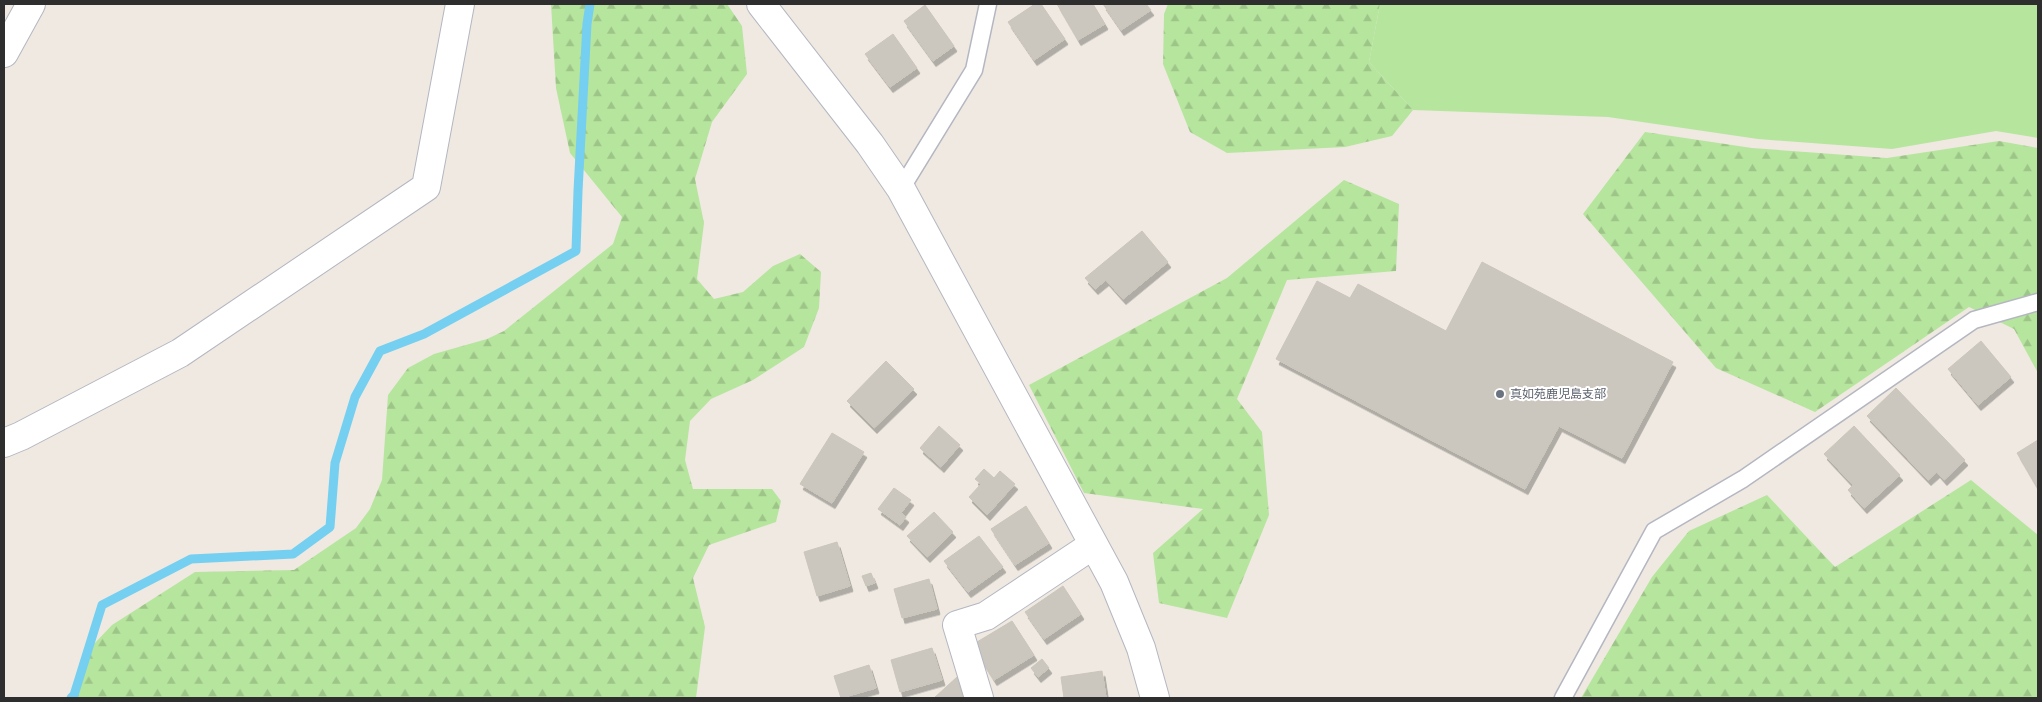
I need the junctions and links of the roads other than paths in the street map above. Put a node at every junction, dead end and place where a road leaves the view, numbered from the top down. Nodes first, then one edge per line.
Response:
1 (30, 4) edge
2 (460, 4) edge
3 (761, 4) edge
4 (988, 4) edge
5 (4, 52) edge
6 (901, 189) junction
7 (2038, 302) edge
8 (4, 443) edge
9 (1093, 545) junction
10 (978, 698) edge
11 (1155, 698) edge
12 (1563, 698) edge

1 - 5 street
2 - 8 street
3 - 6 street
4 - 6 lane
6 - 9 street
7 - 12 lane
9 - 10 street
9 - 11 street

